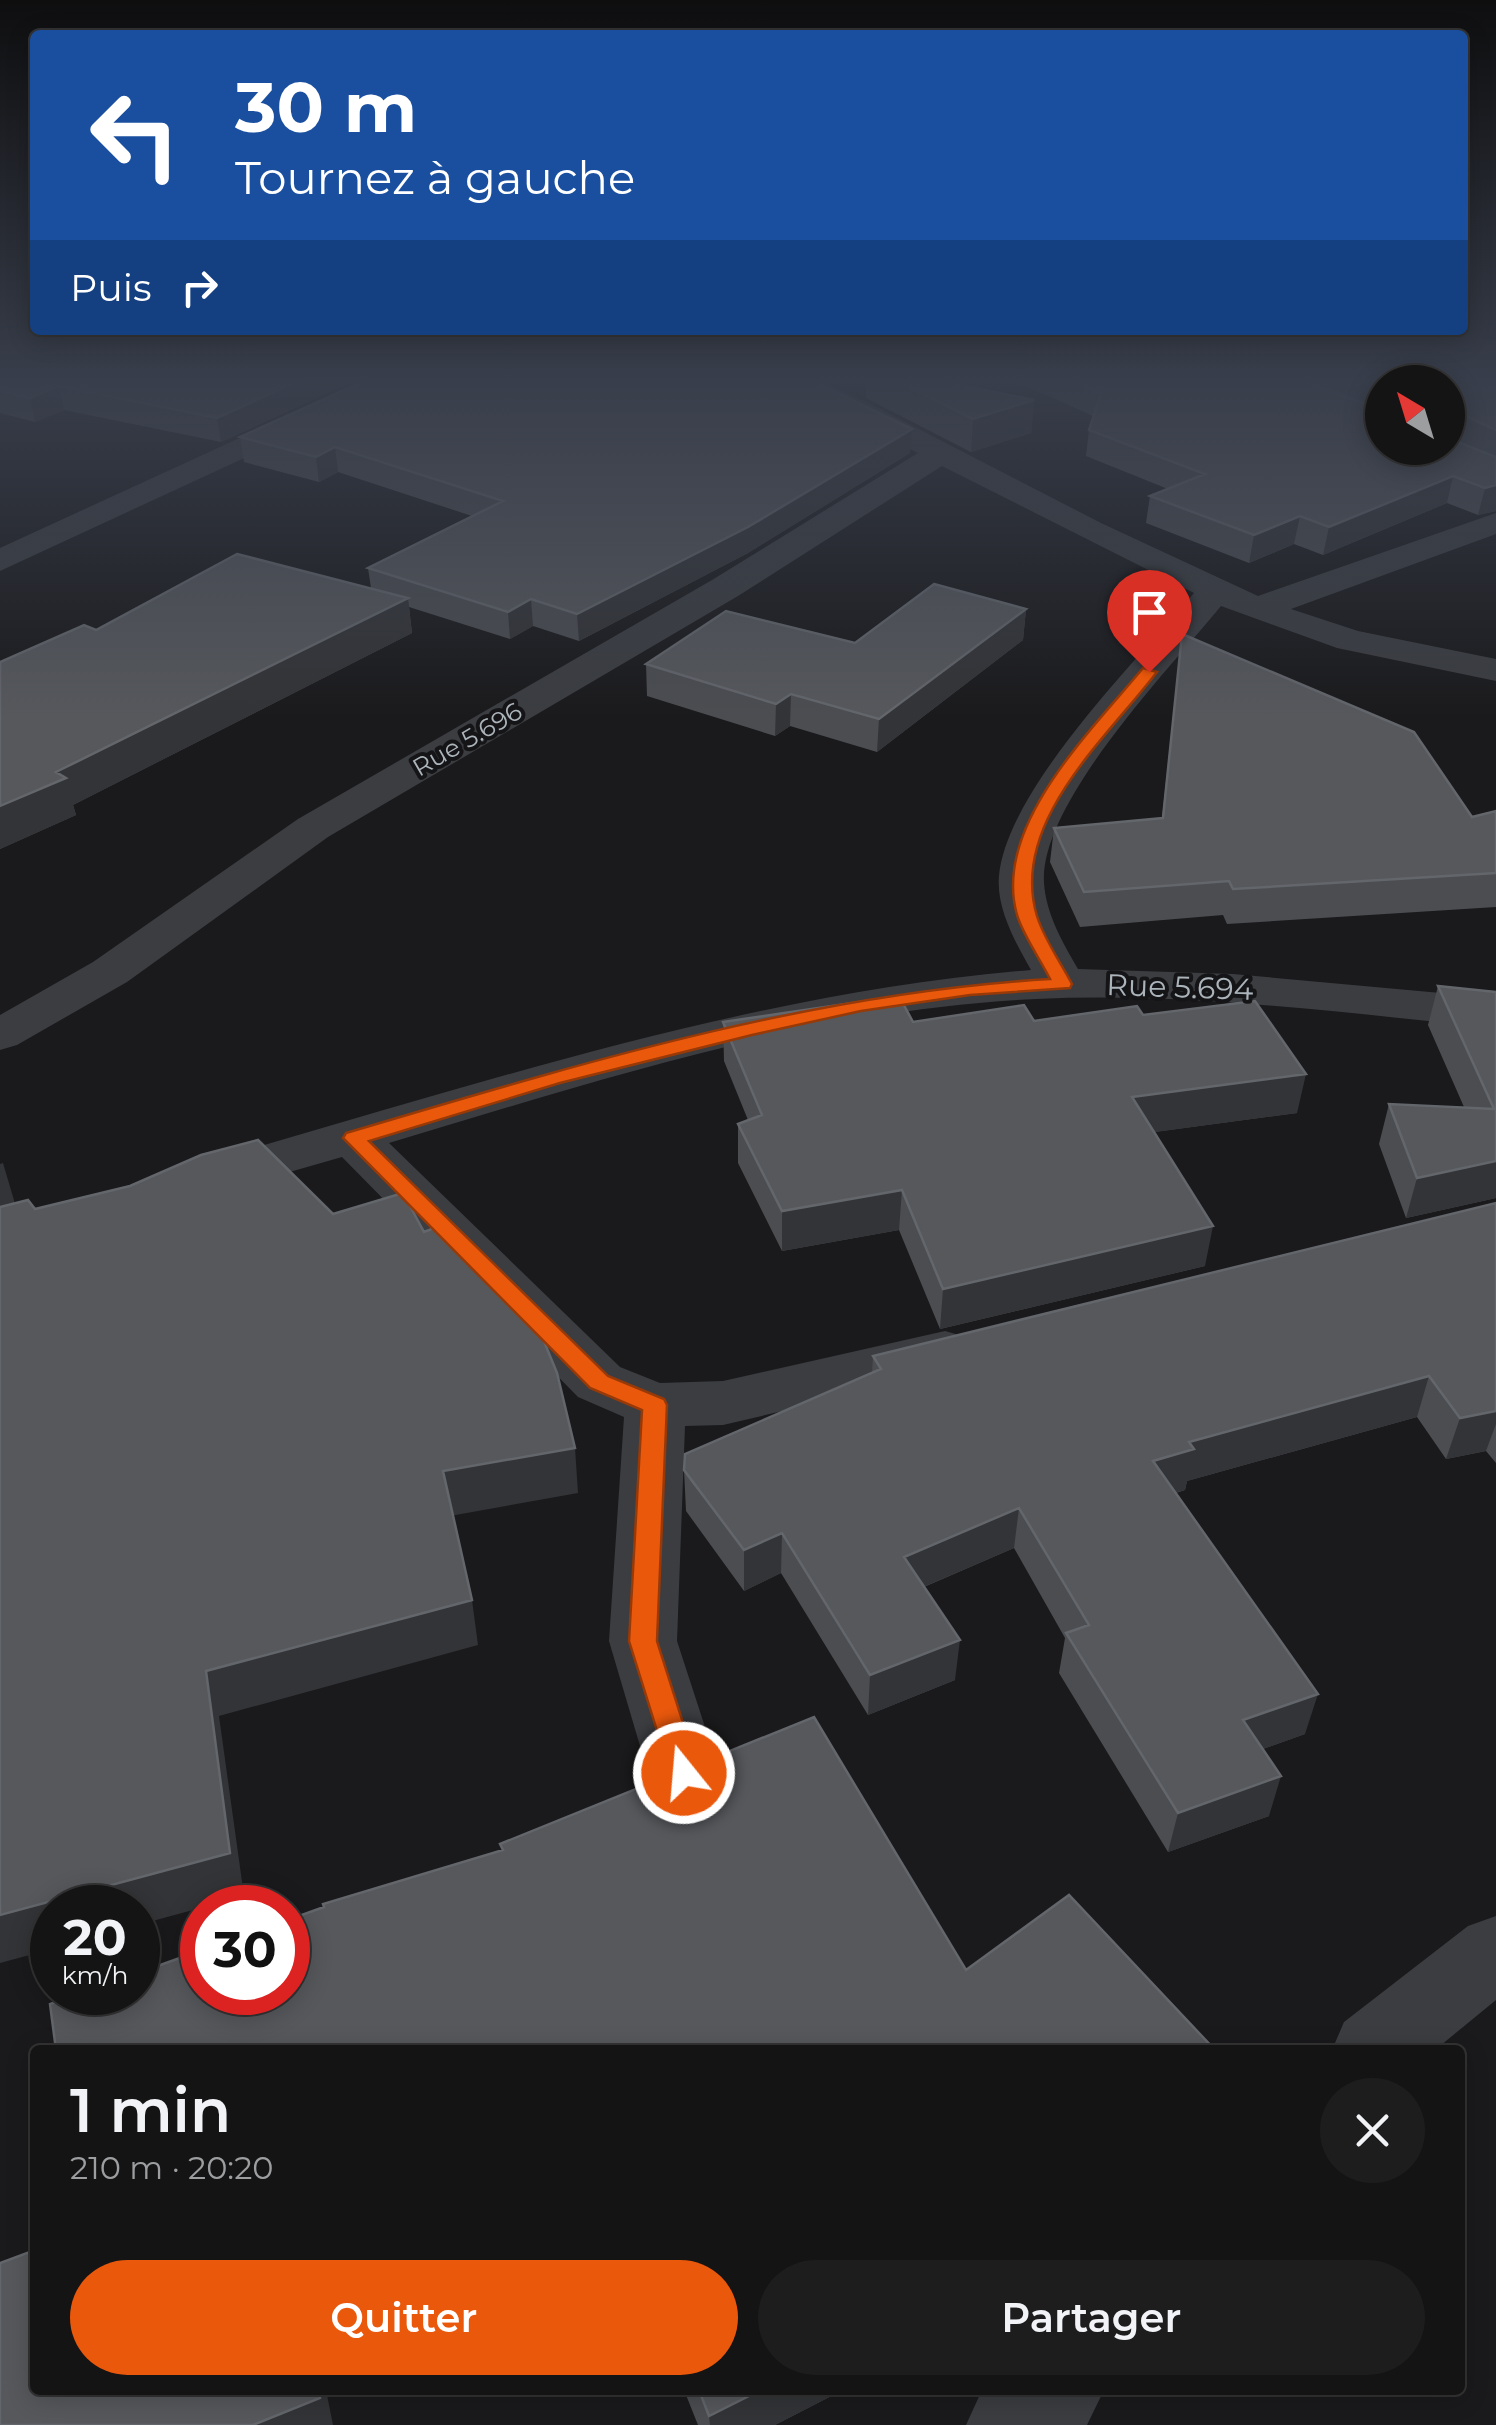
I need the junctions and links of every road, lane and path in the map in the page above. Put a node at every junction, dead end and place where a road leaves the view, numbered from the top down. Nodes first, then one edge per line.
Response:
1 (150, 491) edge
2 (879, 491) edge
3 (1016, 491) edge
4 (1496, 524) edge
5 (0, 561) edge
6 (1215, 591) junction
7 (1256, 609) junction
8 (1496, 670) edge
9 (1062, 984) junction
10 (1496, 1013) edge
11 (0, 1035) edge
12 (354, 1138) junction
13 (157, 1192) edge
14 (1003, 1336) edge
15 (655, 1405) junction
16 (684, 1773) edge
17 (1496, 1952) edge
18 (1379, 2045) edge
19 (1051, 2395) edge
20 (1012, 2425) edge

1 - 5 street
2 - 11 street, Rue 5.696
3 - 6 street
4 - 7 street
6 - 7 street
6 - 9 street
7 - 8 street
9 - 10 street, Rue 5.694
9 - 12 street, Rue 5.694
12 - 13 street, Rue 5.694
12 - 15 street
14 - 15 street
15 - 16 street
17 - 18 street
19 - 20 street

